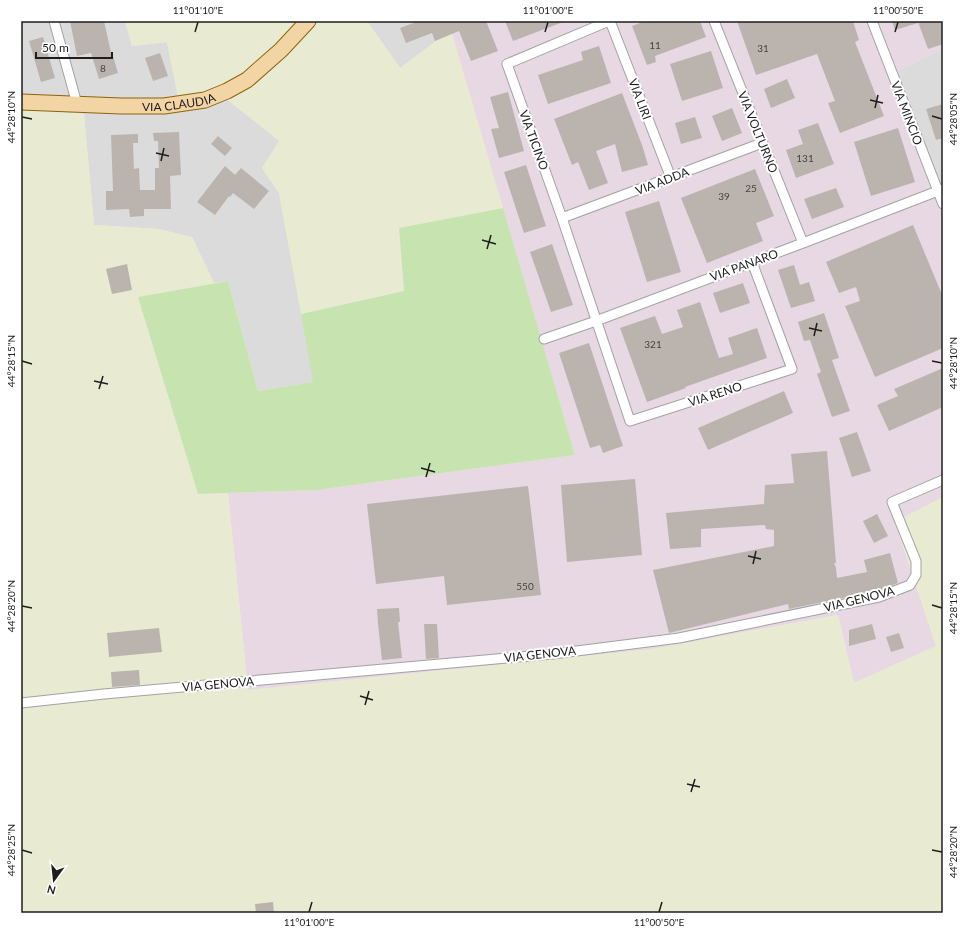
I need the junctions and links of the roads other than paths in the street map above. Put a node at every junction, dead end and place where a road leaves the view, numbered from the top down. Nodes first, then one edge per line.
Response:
1 (54, 21) edge
2 (308, 21) edge
3 (609, 21) edge
4 (714, 21) edge
5 (872, 21) edge
6 (21, 102) edge
7 (77, 104) junction
8 (762, 143) junction
9 (671, 178) junction
10 (940, 190) edge
11 (943, 204) edge
12 (562, 218) junction
13 (803, 244) junction
14 (752, 262) junction
15 (596, 321) junction
16 (544, 339) dead end
17 (943, 480) edge
18 (21, 703) edge

1 - 7 street
2 - 7 main road, VIA CLAUDIA
3 - 9 street, VIA LIRI
3 - 12 street, VIA TICINO
4 - 8 street, VIA VOLTURNO
5 - 10 street, VIA MINCIO
6 - 7 main road, VIA CLAUDIA
8 - 9 street, VIA ADDA
8 - 13 street, VIA VOLTURNO
9 - 12 street, VIA ADDA
10 - 11 street, VIA MINCIO
10 - 13 street, VIA PANARO
12 - 15 street, VIA TICINO
13 - 14 street, VIA PANARO
14 - 15 street, VIA PANARO
14 - 15 street, VIA RENO
15 - 16 street, VIA PANARO
17 - 18 street, VIA GENOVA

